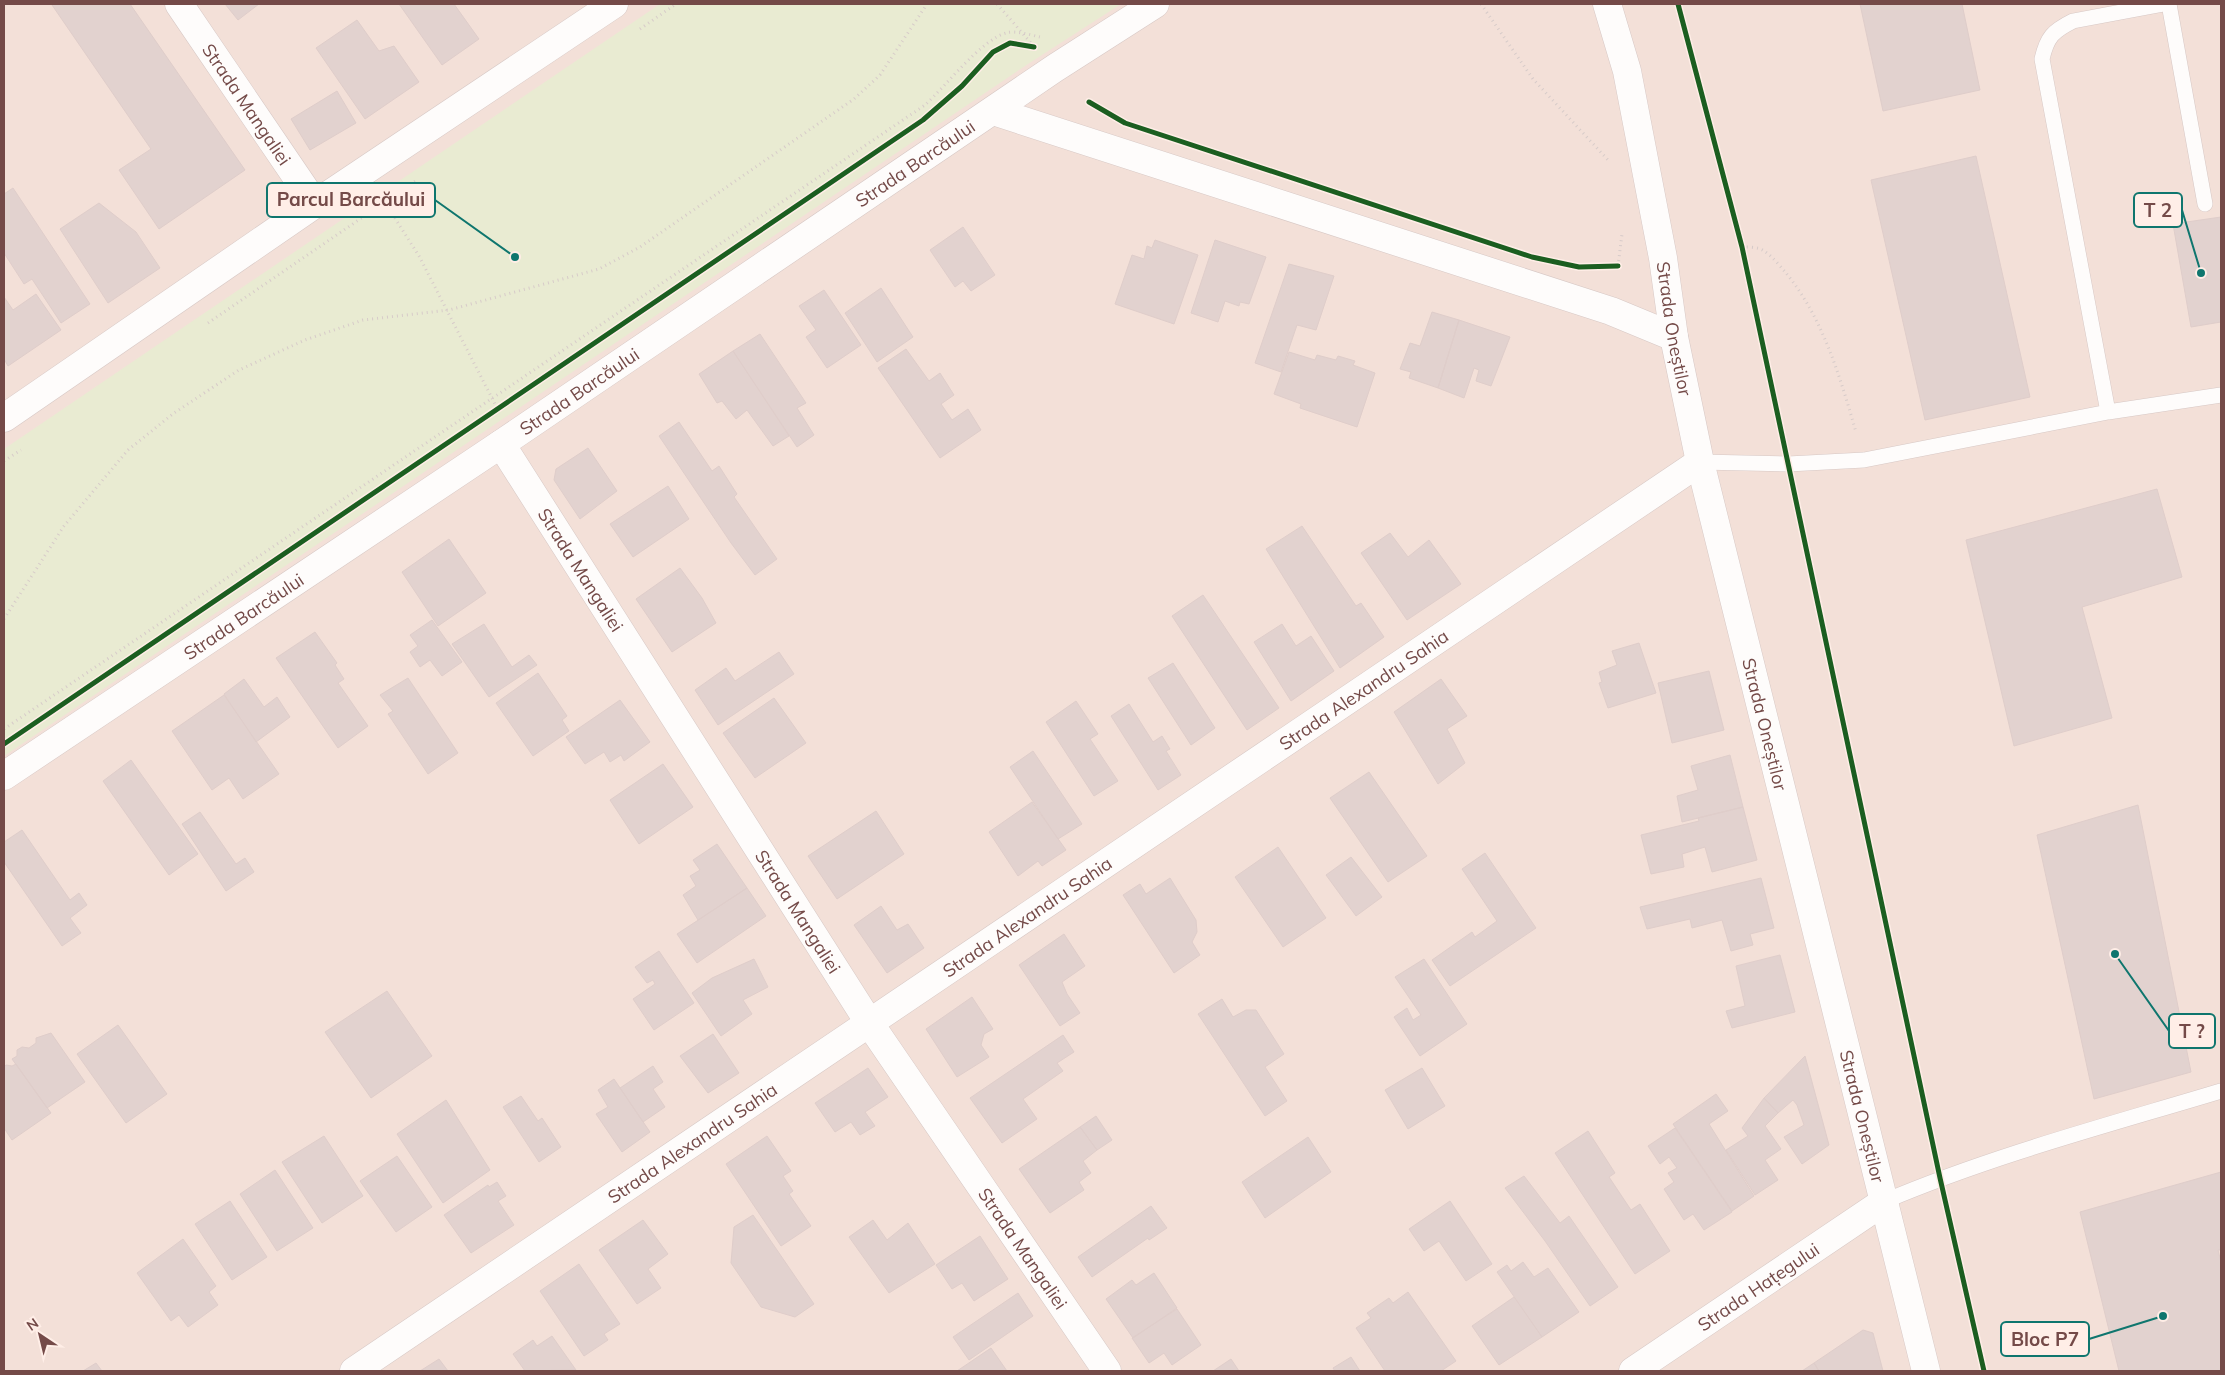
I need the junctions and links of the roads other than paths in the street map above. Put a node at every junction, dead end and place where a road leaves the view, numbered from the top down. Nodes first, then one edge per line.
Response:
1 (179, 4) edge
2 (614, 4) edge
3 (1155, 4) edge
4 (1607, 4) edge
5 (1623, 4) edge
6 (2164, 4) edge
7 (2169, 4) edge
8 (1627, 71) junction
9 (992, 112) junction
10 (316, 204) junction
11 (2205, 204) dead end
12 (1674, 337) junction
13 (2221, 395) edge
14 (2108, 412) junction
15 (4, 418) edge
16 (501, 444) junction
17 (1700, 462) junction
18 (4, 776) edge
19 (870, 1024) junction
20 (2221, 1091) edge
21 (1884, 1201) junction
22 (354, 1371) edge
23 (1107, 1371) edge
24 (1633, 1371) edge
25 (1926, 1371) edge

1 - 10 street, Strada Mangaliei
2 - 10 street
3 - 9 street, Strada Barcăului
4 - 8 street, Strada Oneștilor
5 - 8 street, Strada Oneștilor
6 - 14 lane
7 - 11 lane
8 - 12 street, Strada Oneștilor
9 - 12 street
9 - 16 street, Strada Barcăului
10 - 15 street
12 - 17 street, Strada Oneștilor
13 - 14 lane
14 - 17 lane
16 - 18 street, Strada Barcăului
16 - 19 street, Strada Mangaliei
17 - 19 street, Strada Alexandru Sahia
17 - 21 street, Strada Oneștilor
19 - 22 street, Strada Alexandru Sahia
19 - 23 street, Strada Mangaliei
20 - 21 lane
21 - 24 street, Strada Hațegului
21 - 25 street, Strada Oneștilor

